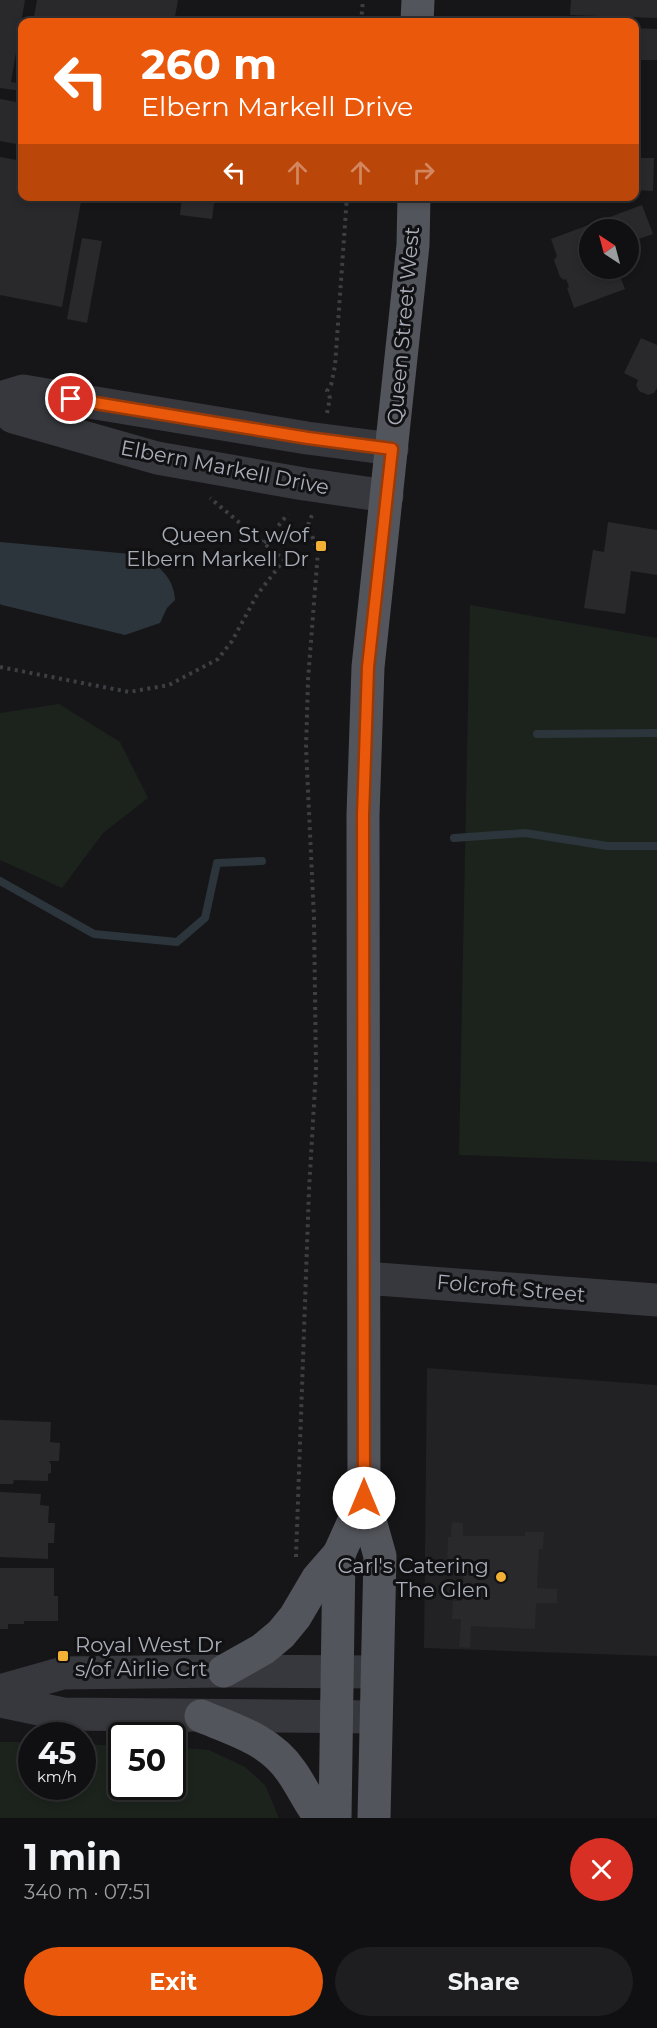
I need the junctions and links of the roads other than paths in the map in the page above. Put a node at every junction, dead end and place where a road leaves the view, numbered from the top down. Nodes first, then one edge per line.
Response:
1 (418, 0) edge
2 (417, 18) edge
3 (414, 201) edge
4 (0, 398) edge
5 (0, 404) edge
6 (392, 449) junction
7 (387, 496) junction
8 (364, 1278) junction
9 (657, 1300) edge
10 (364, 1498) junction
11 (339, 1554) junction
12 (224, 1671) junction
13 (337, 1672) junction
14 (377, 1672) junction
15 (0, 1691) edge
16 (0, 1701) edge
17 (201, 1716) junction
18 (337, 1717) junction
19 (376, 1717) junction
20 (321, 1818) edge
21 (335, 1818) edge
22 (374, 1818) edge

1 - 2 main road
3 - 6 main road, Queen Street West
4 - 6 street, Elbern Markell Drive
5 - 7 street, Elbern Markell Drive
6 - 7 main road, Queen Street West
7 - 8 main road, Queen Street West
8 - 9 street, Folcroft Street
8 - 10 main road, Queen Street West
10 - 11 main road, Queen Street West
10 - 14 main road, Queen Street West
11 - 12 main road
11 - 13 main road, Queen Street West
12 - 13 street
12 - 15 street
13 - 14 street
13 - 18 main road, Queen Street West
14 - 19 main road, Queen Street West
16 - 17 street
17 - 18 street
17 - 20 main road
18 - 19 street
18 - 21 main road, Queen Street West
19 - 22 main road, Queen Street West

